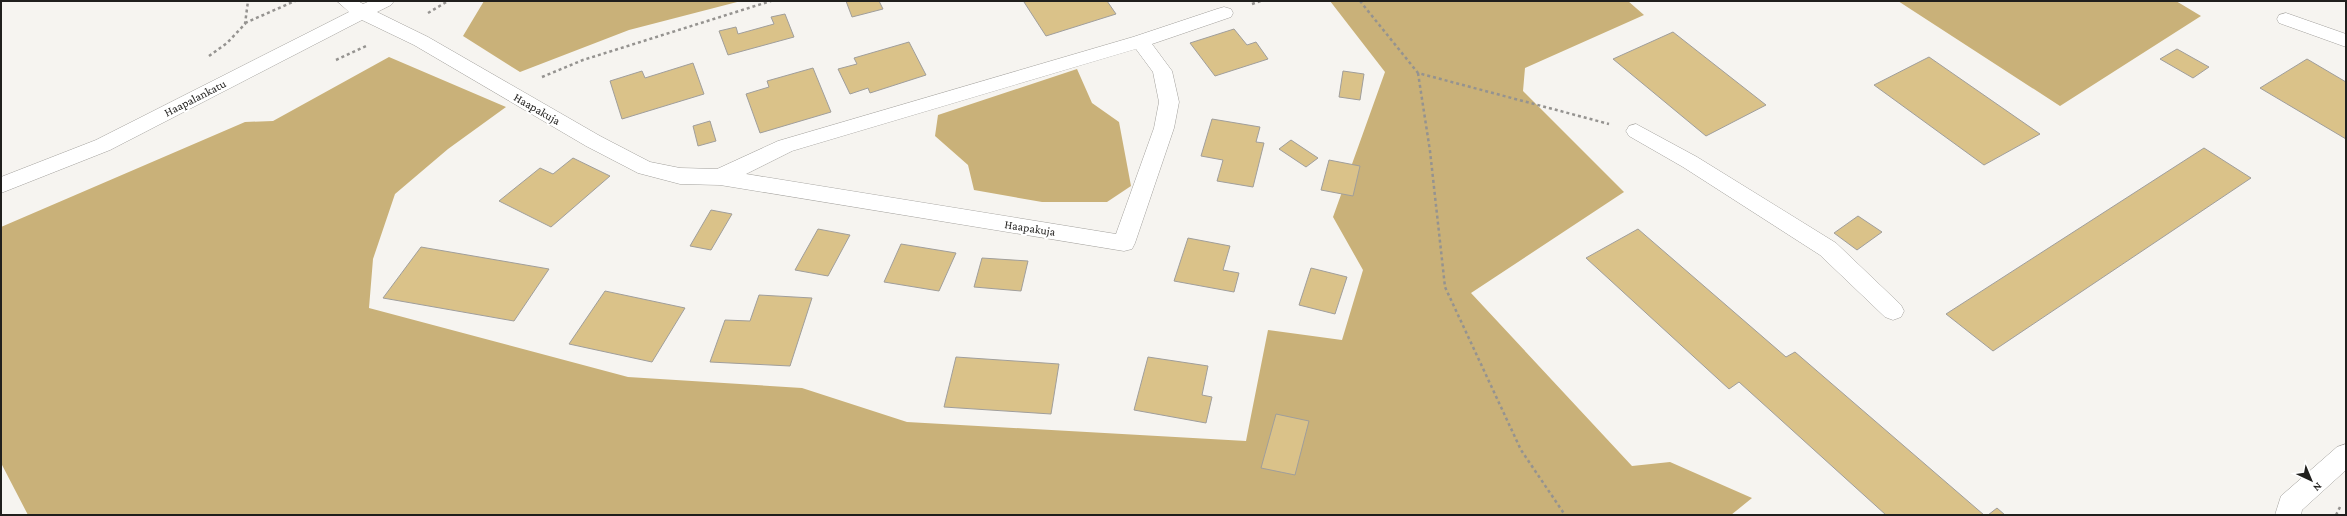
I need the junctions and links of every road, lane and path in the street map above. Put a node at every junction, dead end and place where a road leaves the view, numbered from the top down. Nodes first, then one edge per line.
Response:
1 (295, 1) edge
2 (346, 1) edge
3 (385, 1) edge
4 (771, 1) edge
5 (1360, 1) edge
6 (363, 13) junction
7 (1224, 13) dead end
8 (2286, 19) dead end
9 (245, 24) dead end
10 (1140, 40) junction
11 (2346, 41) edge
12 (1418, 73) junction
13 (507, 92) junction
14 (1636, 131) joint
15 (720, 177) junction
16 (1, 185) edge
17 (1893, 311) dead end
18 (2346, 455) edge
19 (2342, 505) dead end
20 (1565, 515) edge
21 (2288, 515) edge
22 (2336, 515) edge

1 - 9 path
2 - 6 street, Haapakuja
3 - 6 street, Haapalankatu
4 - 13 path
5 - 12 path
6 - 13 street, Haapakuja
6 - 16 street, Haapalankatu
7 - 10 street, Haapakuja
8 - 11 street
10 - 15 street, Haapakuja
10 - 15 street, Haapakuja
12 - 14 path
12 - 20 path
13 - 15 street, Haapakuja
14 - 17 street
18 - 21 street
19 - 22 path

